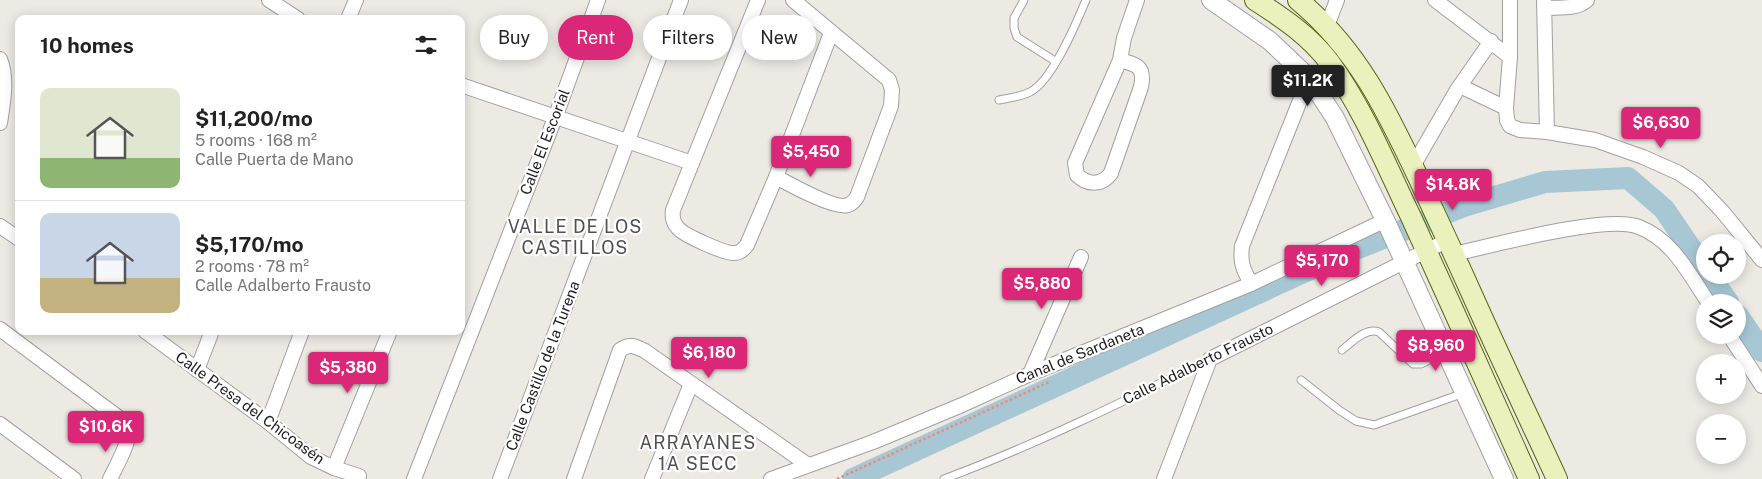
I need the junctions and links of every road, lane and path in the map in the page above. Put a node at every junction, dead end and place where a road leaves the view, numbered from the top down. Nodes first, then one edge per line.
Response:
1 (356, 0) edge
2 (598, 0) edge
3 (681, 0) edge
4 (758, 0) edge
5 (793, 0) edge
6 (1024, 0) edge
7 (1086, 0) edge
8 (1137, 0) edge
9 (1211, 0) edge
10 (1255, 0) edge
11 (1298, 0) edge
12 (1337, 0) edge
13 (1434, 0) edge
14 (1510, 0) edge
15 (1587, 0) edge
16 (277, 2) edge
17 (1544, 4) edge
18 (293, 15) edge
19 (350, 15) edge
20 (1327, 26) junction
21 (831, 33) junction
22 (1491, 41) junction
23 (1510, 57) junction
24 (0, 60) edge
25 (1120, 60) junction
26 (1056, 61) junction
27 (1309, 78) junction
28 (1460, 86) junction
29 (465, 87) edge
30 (999, 100) dead end
31 (1506, 108) junction
32 (555, 118) junction
33 (0, 123) edge
34 (1547, 132) junction
35 (627, 142) junction
36 (692, 163) junction
37 (1413, 166) junction
38 (776, 177) junction
39 (1387, 223) junction
40 (0, 226) edge
41 (15, 236) edge
42 (1449, 242) junction
43 (1424, 246) junction
44 (1081, 257) dead end
45 (1401, 257) junction
46 (1762, 260) edge
47 (1251, 284) junction
48 (1703, 294) edge
49 (0, 329) edge
50 (150, 335) edge
51 (210, 335) edge
52 (301, 335) edge
53 (388, 335) edge
54 (1735, 344) edge
55 (1342, 350) dead end
56 (1445, 352) junction
57 (1210, 359) junction
58 (197, 370) junction
59 (1030, 374) junction
60 (1301, 380) dead end
61 (1050, 382) dead end
62 (691, 384) junction
63 (1762, 386) edge
64 (1464, 393) junction
65 (268, 422) junction
66 (0, 424) edge
67 (808, 465) junction
68 (334, 468) junction
69 (359, 476) dead end
70 (74, 479) edge
71 (110, 479) edge
72 (414, 479) edge
73 (500, 479) edge
74 (574, 479) edge
75 (652, 479) edge
76 (771, 479) edge
77 (837, 479) edge
78 (944, 479) edge
79 (1164, 479) edge
80 (1504, 479) edge
81 (1529, 479) edge
82 (1556, 479) edge

1 - 19 street
2 - 32 street, Calle El Escorial
3 - 35 street, Calle Castillo de la Turena
4 - 36 street
5 - 21 street
6 - 26 lane
7 - 26 lane
8 - 25 street
9 - 27 street
10 - 43 main road
11 - 20 main road
12 - 20 street
13 - 22 street
14 - 23 street
15 - 17 street
16 - 18 street
17 - 34 street
20 - 37 main road
21 - 38 street
21 - 38 street
22 - 23 street
22 - 28 street
23 - 31 street
24 - 33 street
25 - 25 street
26 - 30 lane
27 - 39 street
27 - 47 street
28 - 31 street
28 - 37 street
29 - 32 street
31 - 34 street
32 - 35 street
32 - 72 street, Calle El Escorial
34 - 46 street
35 - 36 street
35 - 73 street, Calle Castillo de la Turena
36 - 38 street
37 - 42 main road
39 - 45 street
39 - 47 street, Canal de Sardaneta
40 - 41 street
42 - 43 street, Calle Adalberto Frausto
42 - 48 street, Calle Adalberto Frausto
42 - 82 main road
43 - 45 street, Calle Adalberto Frausto
43 - 81 main road
44 - 59 street
45 - 56 street
45 - 57 street, Calle Adalberto Frausto
47 - 59 street, Canal de Sardaneta
49 - 71 street
50 - 58 street, Calle Presa del Chicoasén
51 - 58 street
52 - 65 street
53 - 68 street
54 - 63 street
55 - 56 lane
56 - 64 street
57 - 78 lane, Calle Adalberto Frausto
57 - 79 street
58 - 65 street, Calle Presa del Chicoasén
59 - 67 street, Canal de Sardaneta
60 - 64 lane
61 - 77 path
62 - 67 street
62 - 74 street
62 - 75 street
64 - 80 street
65 - 68 street, Calle Presa del Chicoasén
66 - 70 street
67 - 76 street, Canal de Sardaneta
68 - 69 street, Calle Presa del Chicoasén

